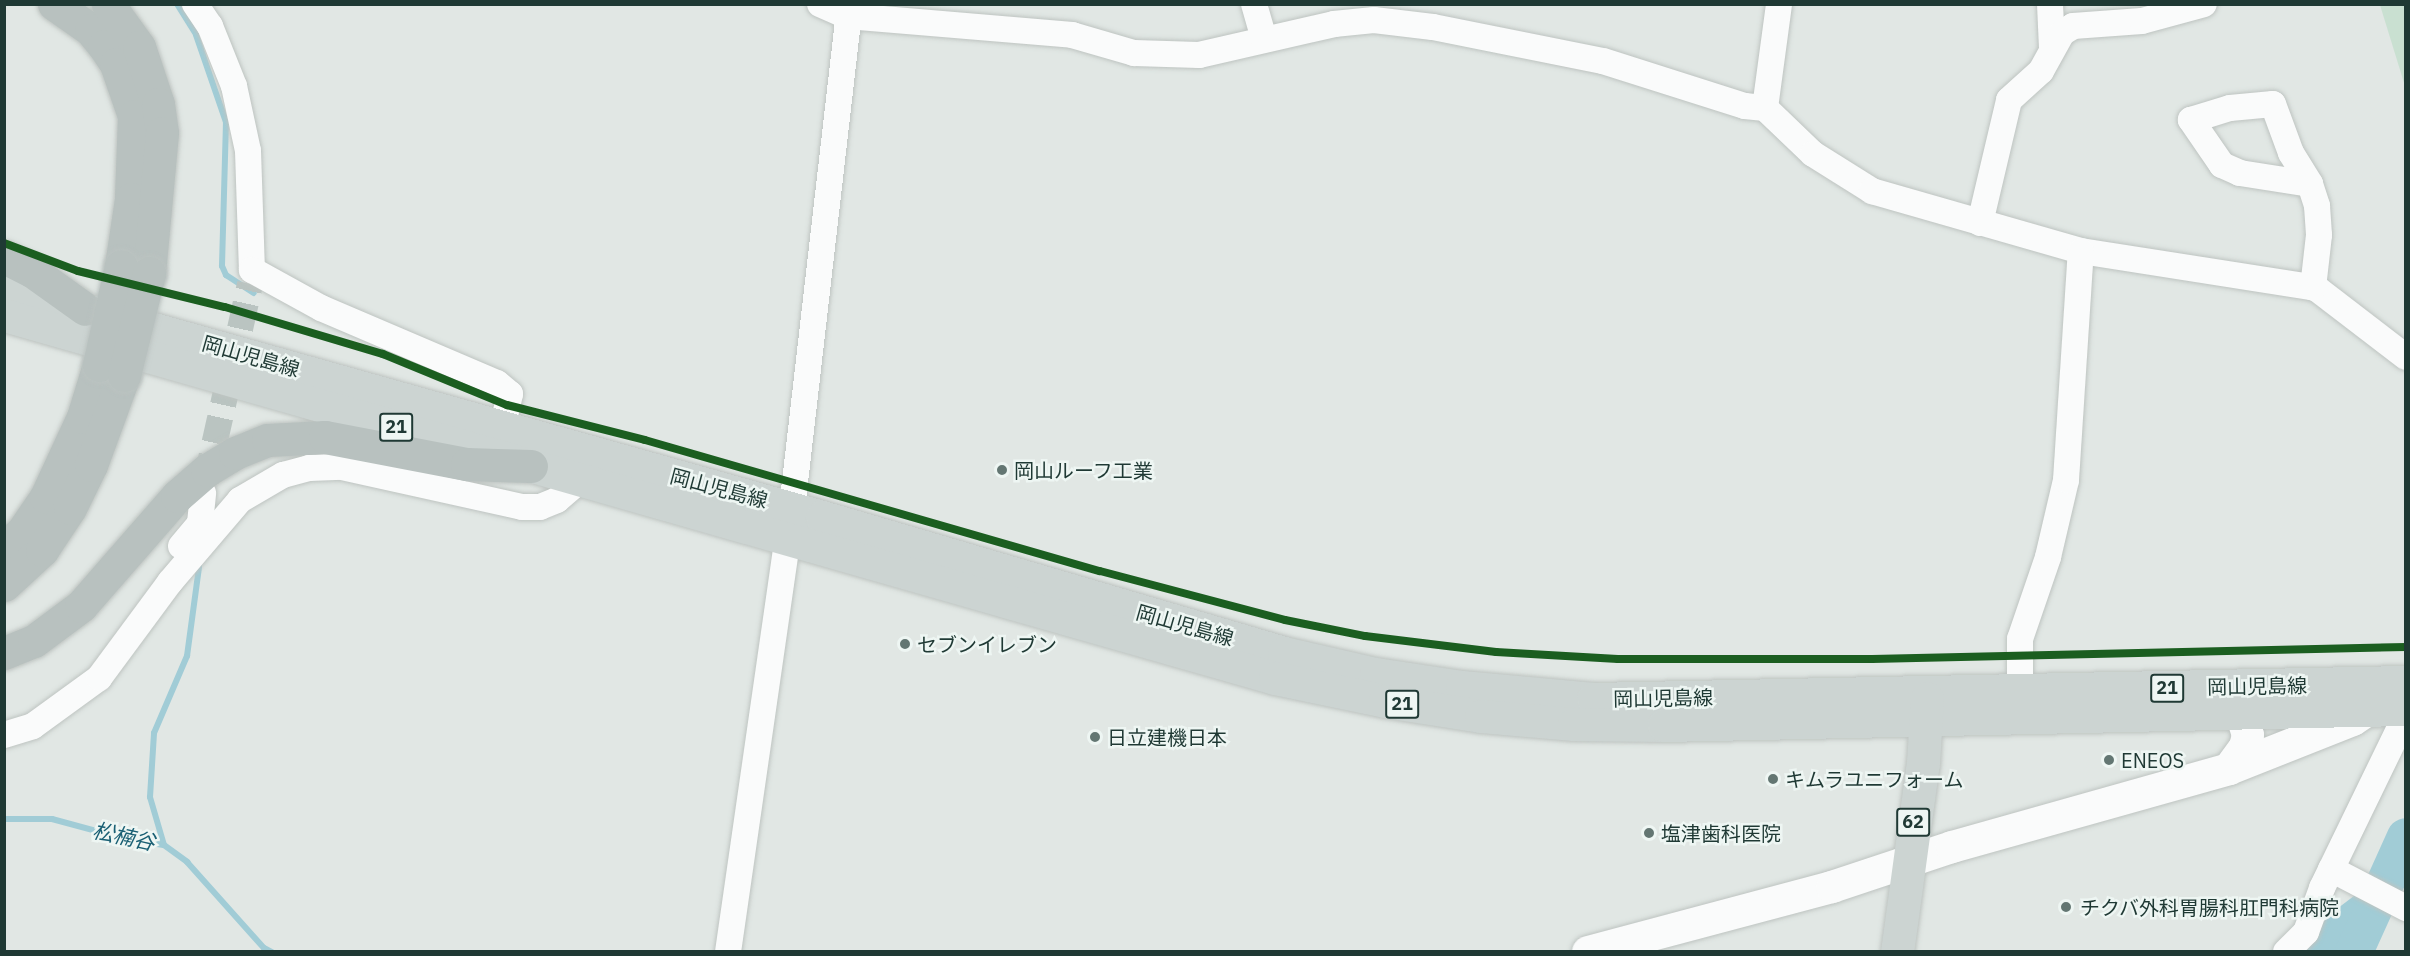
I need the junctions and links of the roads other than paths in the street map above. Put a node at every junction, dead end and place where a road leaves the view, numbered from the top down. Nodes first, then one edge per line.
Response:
1 (54, 4) edge
2 (108, 4) edge
3 (195, 4) edge
4 (820, 4) edge
5 (1254, 4) edge
6 (1779, 4) edge
7 (2050, 4) edge
8 (2204, 4) edge
9 (849, 10) edge
10 (1264, 39) junction
11 (2052, 48) junction
12 (1765, 108) junction
13 (2310, 184) dead end
14 (1980, 223) junction
15 (2081, 251) junction
16 (4, 257) edge
17 (135, 269) junction
18 (4, 287) edge
19 (2313, 288) junction
20 (85, 309) junction
21 (4, 315) edge
22 (2406, 357) edge
23 (111, 370) junction
24 (502, 429) junction
25 (531, 466) junction
26 (580, 480) junction
27 (203, 493) tunnel mouth
28 (789, 524) junction
29 (4, 548) edge
30 (170, 582) junction
31 (4, 585) edge
32 (4, 653) edge
33 (2406, 682) edge
34 (2020, 691) junction
35 (2095, 703) junction
36 (1927, 706) junction
37 (2406, 709) edge
38 (2368, 710) junction
39 (2241, 713) junction
40 (2406, 715) edge
41 (4, 735) edge
42 (2229, 769) junction
43 (1907, 863) junction
44 (2334, 871) junction
45 (2406, 908) edge
46 (728, 951) edge
47 (1588, 951) edge
48 (1897, 951) edge
49 (2286, 951) edge

1 - 17 highway
2 - 17 highway
3 - 24 street
4 - 9 street
5 - 10 street
6 - 12 street
7 - 11 street
8 - 11 street
9 - 10 street
9 - 28 street
10 - 12 street
11 - 14 street
12 - 14 street
13 - 19 street
14 - 15 street
15 - 19 street
15 - 34 street
16 - 20 highway
17 - 23 highway, bridge
18 - 20 main road, 岡山児島線 / 21
19 - 22 street
20 - 24 main road, 岡山児島線 / 21
21 - 25 main road, 岡山児島線 / 21
23 - 29 highway
23 - 31 highway
24 - 28 main road, 岡山児島線 / 21
25 - 26 main road, 岡山児島線 / 21
25 - 32 highway
26 - 28 main road, 岡山児島線 / 21
26 - 30 street
27 - 30 street
28 - 36 main road, 岡山児島線 / 21
28 - 46 street
30 - 41 street
33 - 35 main road, 岡山児島線 / 21
34 - 35 main road, 岡山児島線 / 21
34 - 36 main road, 岡山児島線 / 21
35 - 36 main road, 岡山児島線 / 21
35 - 39 main road, 岡山児島線 / 21
36 - 43 main road, 62
37 - 38 main road, 岡山児島線 / 21
38 - 39 main road, 岡山児島線 / 21
38 - 42 street
39 - 42 street
40 - 44 street
42 - 43 street
43 - 47 street
43 - 48 main road, 62
44 - 45 street
44 - 49 street

